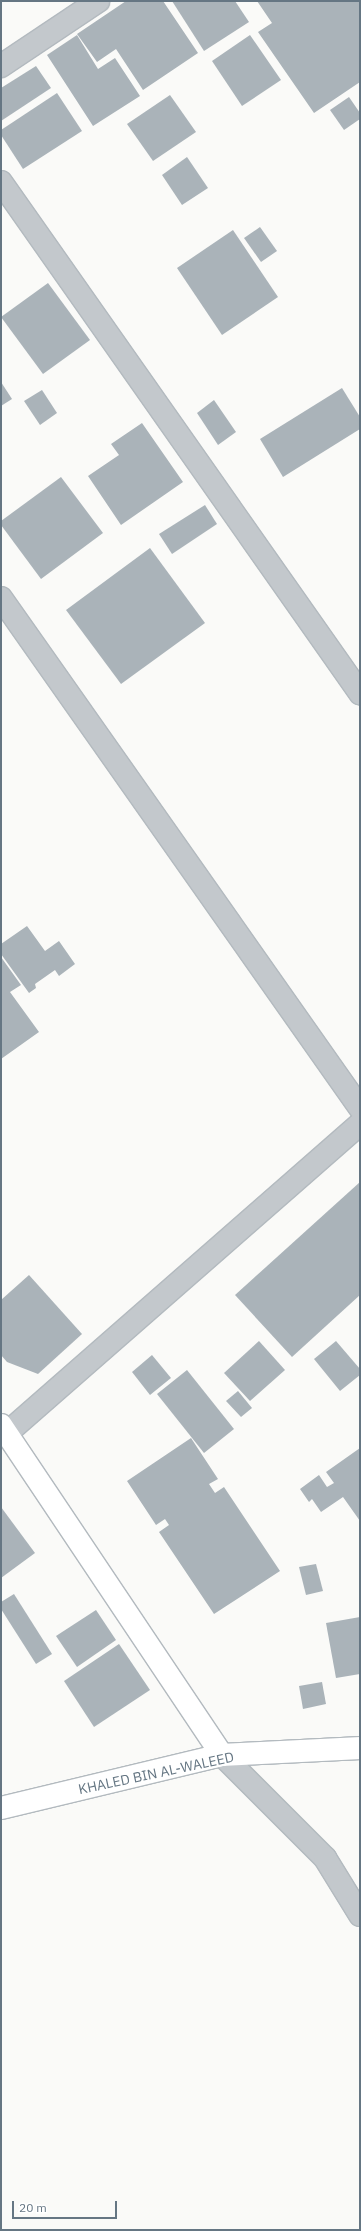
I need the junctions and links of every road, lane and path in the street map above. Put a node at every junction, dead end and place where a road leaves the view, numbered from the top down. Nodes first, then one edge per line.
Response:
1 (98, 1) edge
2 (1, 66) edge
3 (1, 182) edge
4 (1, 598) edge
5 (360, 693) edge
6 (360, 1108) edge
7 (360, 1124) edge
8 (4, 1429) edge
9 (360, 1748) edge
10 (222, 1755) junction
11 (1, 1808) edge
12 (360, 1915) edge

1 - 2 street
3 - 5 street
4 - 6 street
7 - 8 street
8 - 10 street
9 - 10 street, KHALED BIN AL-WALEED
10 - 11 street, KHALED BIN AL-WALEED
10 - 12 street

